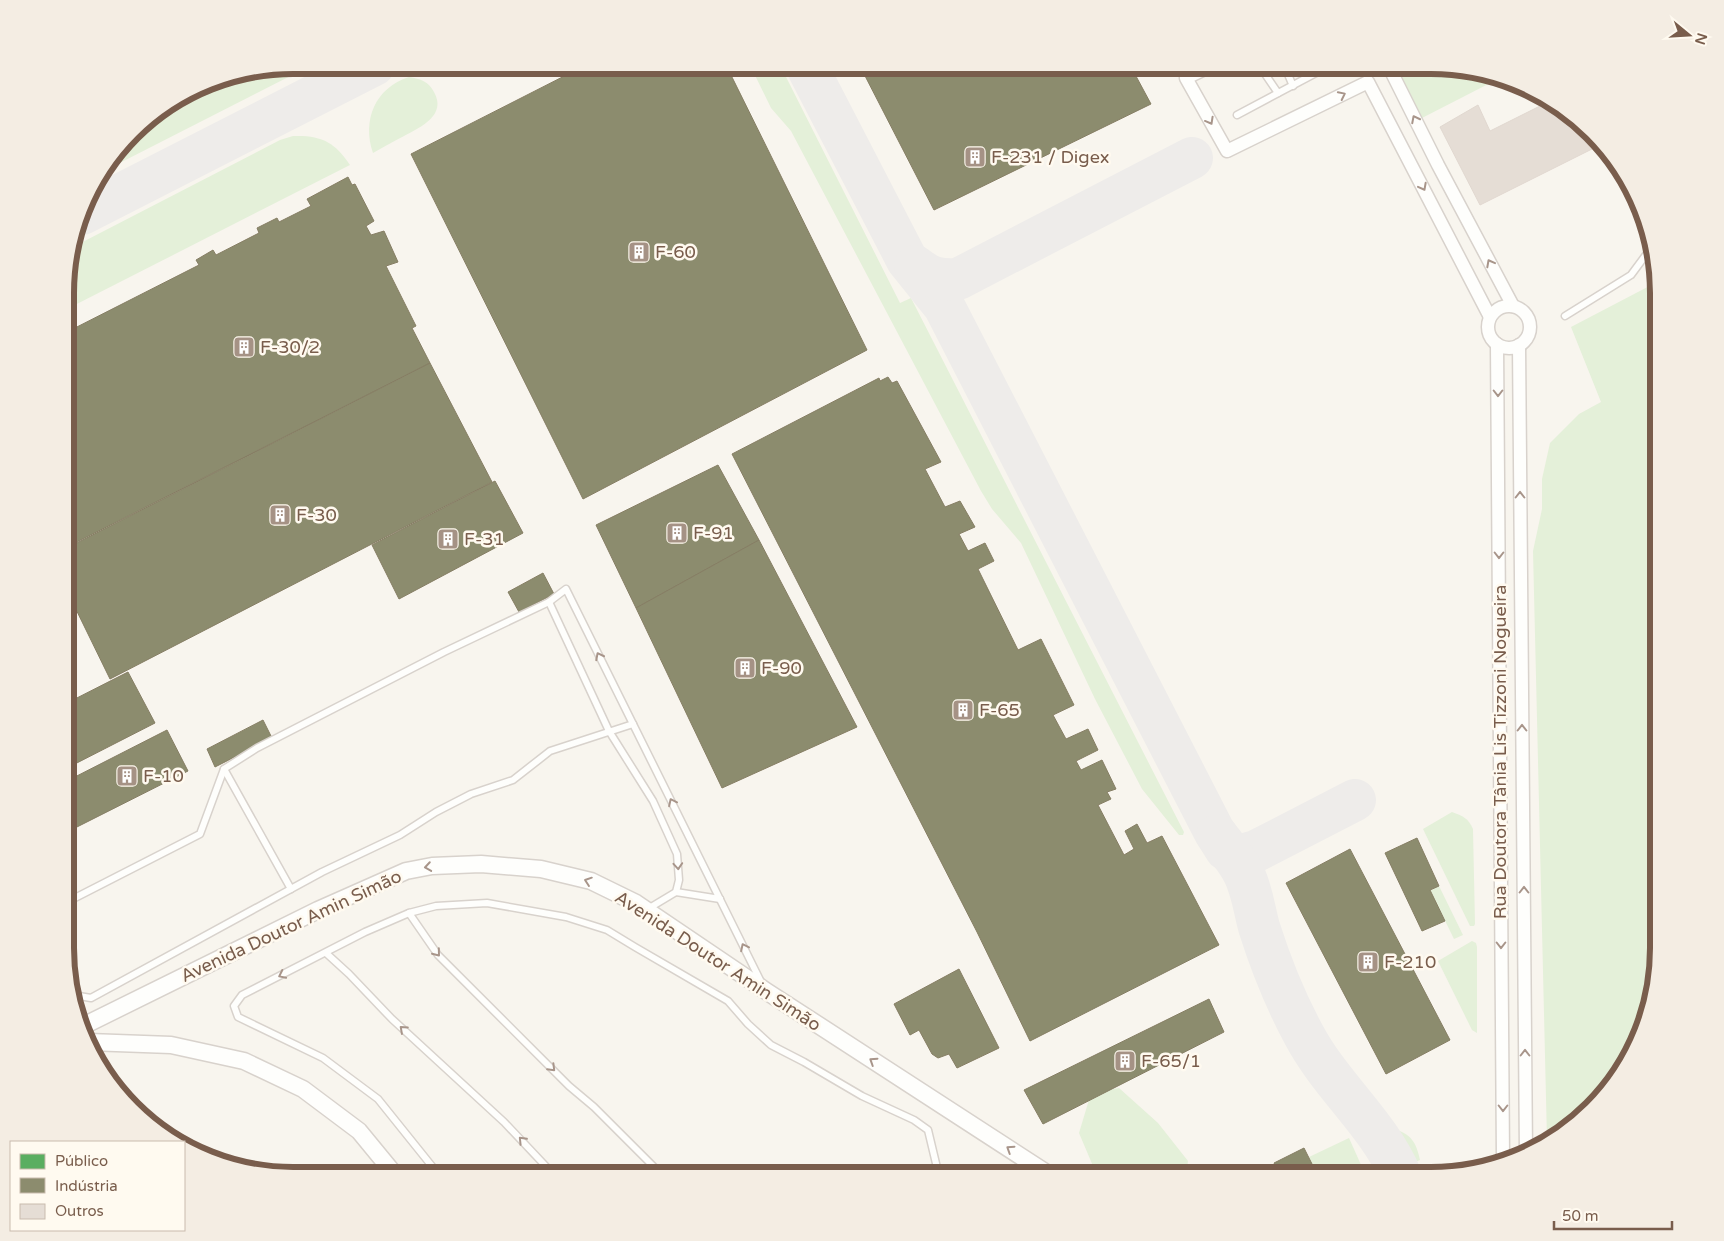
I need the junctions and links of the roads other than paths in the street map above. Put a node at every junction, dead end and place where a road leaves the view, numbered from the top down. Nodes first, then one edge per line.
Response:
1 (1194, 74) edge
2 (1265, 74) edge
3 (1288, 74) edge
4 (1315, 74) edge
5 (1392, 74) edge
6 (1293, 86) junction
7 (1278, 93) junction
8 (1238, 115) dead end
9 (1646, 253) edge
10 (1514, 306) junction
11 (1565, 316) dead end
12 (1490, 317) junction
13 (1497, 344) junction
14 (1520, 345) junction
15 (549, 602) junction
16 (633, 724) junction
17 (609, 731) junction
18 (224, 769) junction
19 (291, 889) junction
20 (676, 892) junction
21 (74, 898) edge
22 (720, 899) junction
23 (646, 910) junction
24 (409, 913) junction
25 (326, 953) junction
26 (766, 991) junction
27 (79, 996) edge
28 (87, 1024) edge
29 (95, 1042) edge
30 (1526, 1146) edge
31 (1503, 1156) edge
32 (389, 1167) edge
33 (433, 1167) edge
34 (546, 1167) edge
35 (655, 1167) edge
36 (938, 1167) edge
37 (1037, 1167) edge

1 -> 12 street, Rua Doutora Tânia Lis Tizzoni Nogueira
2 - 7 lane
3 - 6 lane
4 - 6 lane
10 -> 5 street, Rua Doutora Tânia Lis Tizzoni Nogueira
6 - 7 lane
7 - 8 lane
9 - 11 lane
10 - 12 street
10 - 14 street, Rua Doutora Tânia Lis Tizzoni Nogueira
12 - 13 street, Rua Doutora Tânia Lis Tizzoni Nogueira
13 - 14 street
13 -> 31 street, Rua Doutora Tânia Lis Tizzoni Nogueira
30 -> 14 street, Rua Doutora Tânia Lis Tizzoni Nogueira
16 -> 15 lane
15 - 17 lane
15 - 18 lane
16 - 17 lane
22 -> 16 lane
17 - 19 lane
17 -> 20 lane
18 - 19 lane
18 - 21 lane
19 - 27 lane
20 - 22 lane
20 - 23 lane
26 -> 22 lane
23 - 26 street, Avenida Doutor Amin Simão
23 -> 28 street, Avenida Doutor Amin Simão
24 - 25 lane
24 -> 35 lane
24 - 36 lane
25 -> 33 lane
34 -> 25 lane
37 -> 26 street, Avenida Doutor Amin Simão
29 - 32 street

